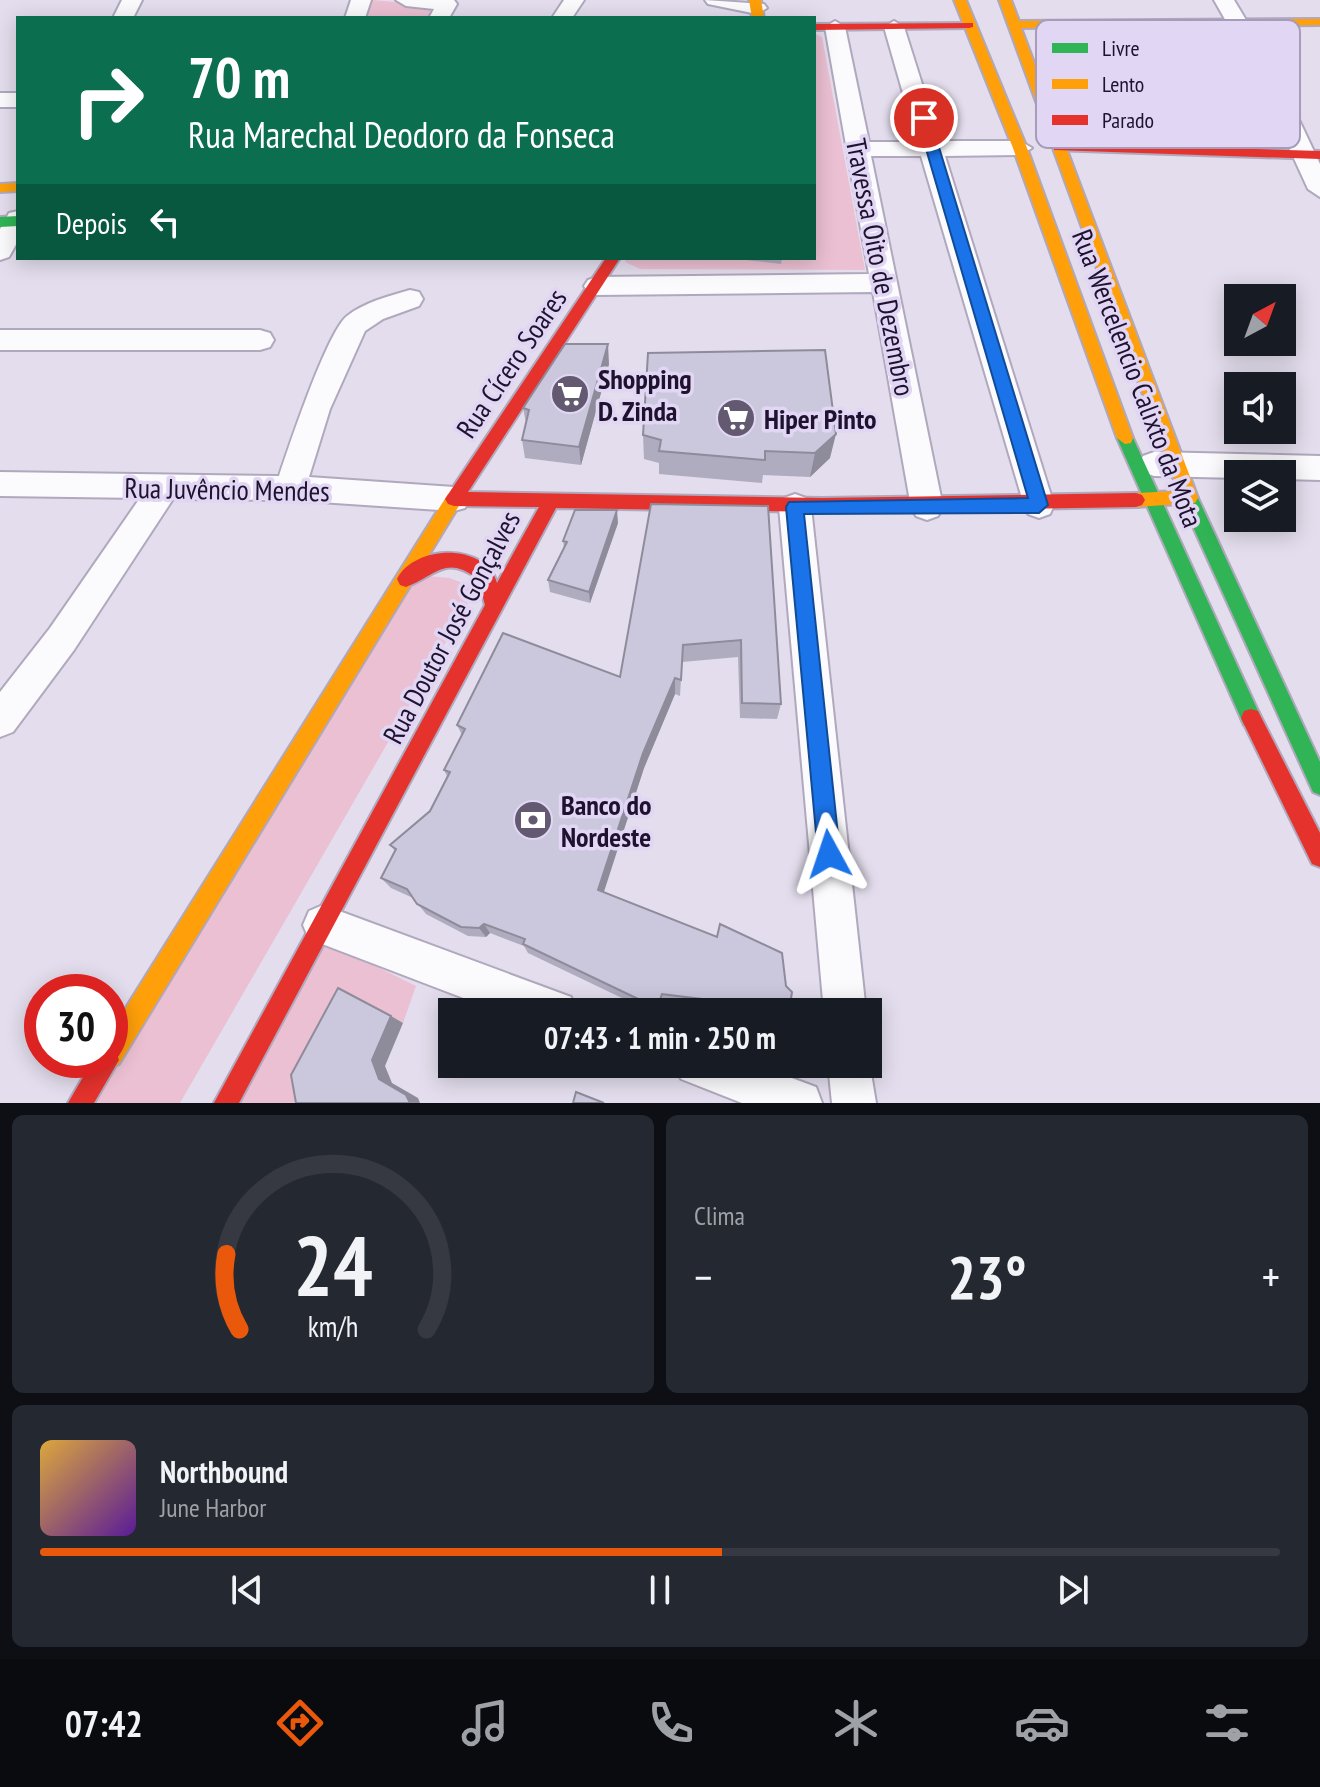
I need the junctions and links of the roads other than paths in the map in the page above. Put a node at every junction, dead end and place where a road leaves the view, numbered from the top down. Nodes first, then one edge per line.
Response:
1 (406, 0) edge
2 (715, 0) edge
3 (960, 0) edge
4 (1005, 0) edge
5 (1224, 0) edge
6 (757, 9) edge
7 (440, 16) edge
8 (1237, 20) edge
9 (1320, 22) edge
10 (1300, 23) edge
11 (969, 25) junction
12 (1014, 25) junction
13 (1036, 25) edge
14 (824, 27) edge
15 (894, 27) junction
16 (1036, 85) edge
17 (1300, 134) edge
18 (1020, 148) junction
19 (1059, 148) edge
20 (1095, 148) edge
21 (859, 149) junction
22 (933, 149) junction
23 (1311, 154) edge
24 (1320, 189) edge
25 (13, 221) edge
26 (0, 251) edge
27 (612, 260) edge
28 (882, 283) junction
29 (597, 286) junction
30 (410, 299) dead end
31 (0, 340) edge
32 (260, 340) dead end
33 (1135, 464) junction
34 (1175, 465) junction
35 (1320, 468) edge
36 (0, 484) edge
37 (164, 487) junction
38 (290, 488) junction
39 (1189, 498) junction
40 (454, 499) junction
41 (1152, 500) junction
42 (551, 501) junction
43 (1039, 505) junction
44 (795, 507) junction
45 (927, 507) junction
46 (406, 579) junction
47 (495, 607) junction
48 (0, 720) edge
49 (1320, 785) edge
50 (1320, 856) edge
51 (323, 925) junction
52 (519, 998) edge
53 (844, 998) edge
54 (128, 1026) edge
55 (96, 1078) edge
56 (733, 1078) edge
57 (851, 1078) edge
58 (80, 1103) edge
59 (226, 1103) edge
60 (800, 1103) edge
61 (854, 1103) edge

1 - 7 street
2 - 6 street
3 - 11 main road, Rua Wercelencio Calixto da Mota
4 - 12 main road, Rua Wercelencio Calixto da Mota
5 - 8 street
9 - 10 main road
11 - 15 main road
11 - 18 main road, Rua Wercelencio Calixto da Mota
12 - 13 main road
12 - 16 main road, Rua Wercelencio Calixto da Mota
14 - 15 main road
14 - 21 street, Travessa Oito de Dezembro
15 - 22 street
17 - 23 street
18 - 22 street
18 - 33 main road, Rua Wercelencio Calixto da Mota
19 - 34 main road, Rua Wercelencio Calixto da Mota
20 - 23 main road
21 - 22 street
21 - 28 street, Travessa Oito de Dezembro
22 - 43 street
23 - 24 street
25 - 26 street
27 - 29 main road, Rua Cícero Soares
28 - 29 street
28 - 45 street, Travessa Oito de Dezembro
29 - 40 main road, Rua Cícero Soares
30 - 38 street
31 - 32 street
33 - 34 street
33 - 41 main road, Rua Wercelencio Calixto da Mota
34 - 35 street
34 - 39 main road, Rua Wercelencio Calixto da Mota
36 - 37 street, Rua Juvêncio Mendes
37 - 38 street, Rua Juvêncio Mendes
37 - 48 street
38 - 40 street, Rua Juvêncio Mendes
39 - 41 main road
39 - 49 main road, Rua Wercelencio Calixto da Mota
40 - 42 main road, Rua Doutor José Gonçalves
40 - 46 main road, Rua Doutor José Gonçalves
41 - 43 main road
41 - 50 main road, Rua Wercelencio Calixto da Mota
42 - 44 main road
42 - 47 main road, Rua Doutor José Gonçalves
43 - 45 main road
44 - 45 main road
44 - 53 street
46 - 47 main road
46 - 54 main road, Rua Doutor José Gonçalves
47 - 51 main road, Rua Doutor José Gonçalves
51 - 52 street
51 - 59 main road, Rua Doutor José Gonçalves
55 - 58 main road, Rua Doutor José Gonçalves
56 - 60 street
57 - 61 street

